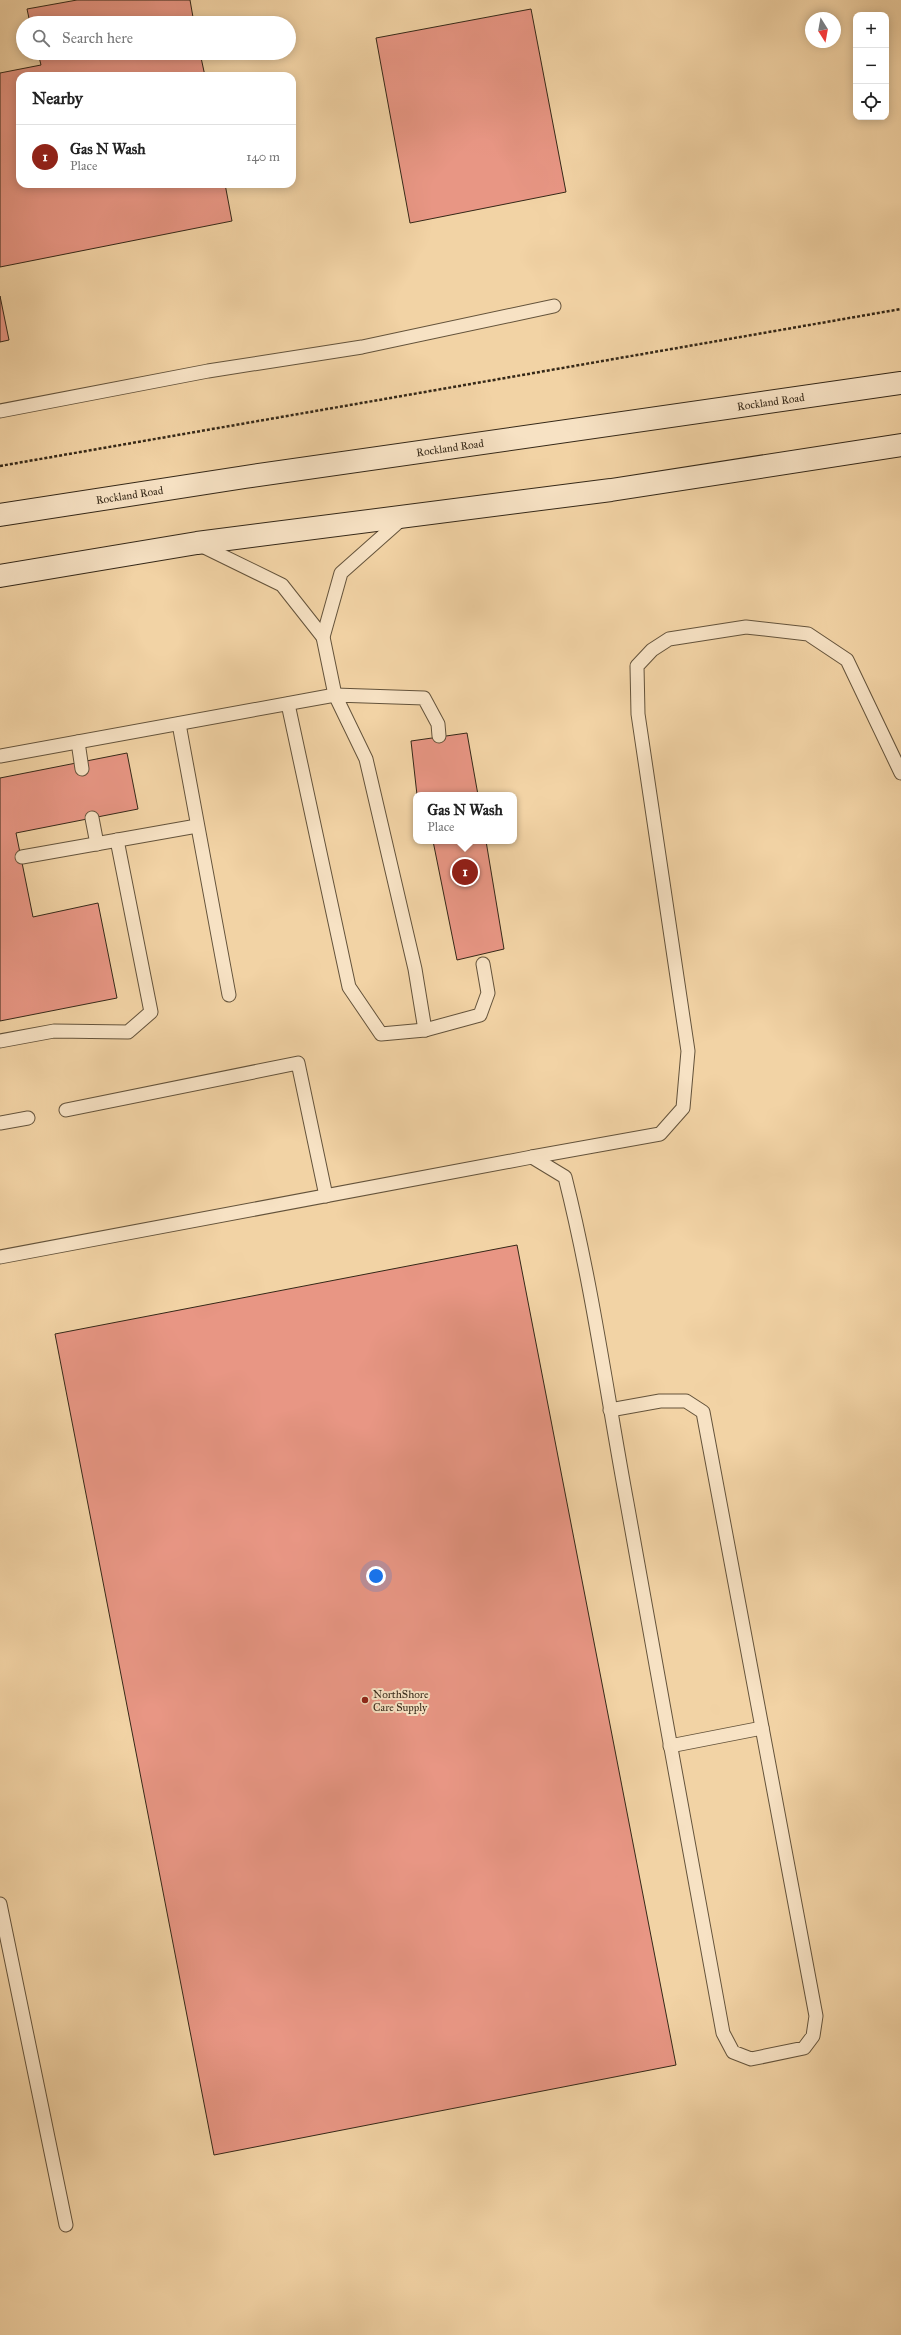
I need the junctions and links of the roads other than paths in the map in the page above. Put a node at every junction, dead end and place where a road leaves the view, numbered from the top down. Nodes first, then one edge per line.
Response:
1 (554, 306) dead end
2 (901, 383) edge
3 (0, 410) edge
4 (901, 445) edge
5 (0, 515) edge
6 (405, 517) junction
7 (197, 543) junction
8 (0, 576) edge
9 (323, 637) junction
10 (335, 695) junction
11 (288, 704) junction
12 (179, 724) junction
13 (439, 736) dead end
14 (78, 742) junction
15 (0, 756) edge
16 (82, 769) dead end
17 (901, 773) edge
18 (92, 818) dead end
19 (197, 826) junction
20 (117, 840) junction
21 (97, 844) junction
22 (22, 856) dead end
23 (483, 964) dead end
24 (229, 996) dead end
25 (425, 1030) junction
26 (0, 1041) edge
27 (66, 1110) dead end
28 (28, 1118) dead end
29 (0, 1123) edge
30 (532, 1157) junction
31 (326, 1196) junction
32 (0, 1257) edge
33 (610, 1410) junction
34 (762, 1728) junction
35 (670, 1746) junction
36 (0, 1904) edge
37 (66, 2225) dead end

1 - 3 lane
2 - 5 main road, Rockland Road
4 - 6 main road
6 - 7 main road
6 - 9 lane
7 - 8 main road
7 - 9 lane
9 - 10 lane
10 - 11 lane
10 - 13 lane
10 - 25 lane
11 - 12 lane
11 - 25 lane
12 - 14 lane
12 - 19 lane
14 - 15 lane
14 - 16 lane
17 - 30 lane
18 - 21 lane
19 - 20 lane
19 - 24 lane
20 - 21 lane
20 - 26 lane
21 - 22 lane
23 - 25 lane
27 - 31 lane
28 - 29 lane
30 - 31 lane
30 - 33 lane
31 - 32 lane
33 - 34 lane
33 - 35 lane
34 - 35 lane
34 - 35 lane
36 - 37 lane

